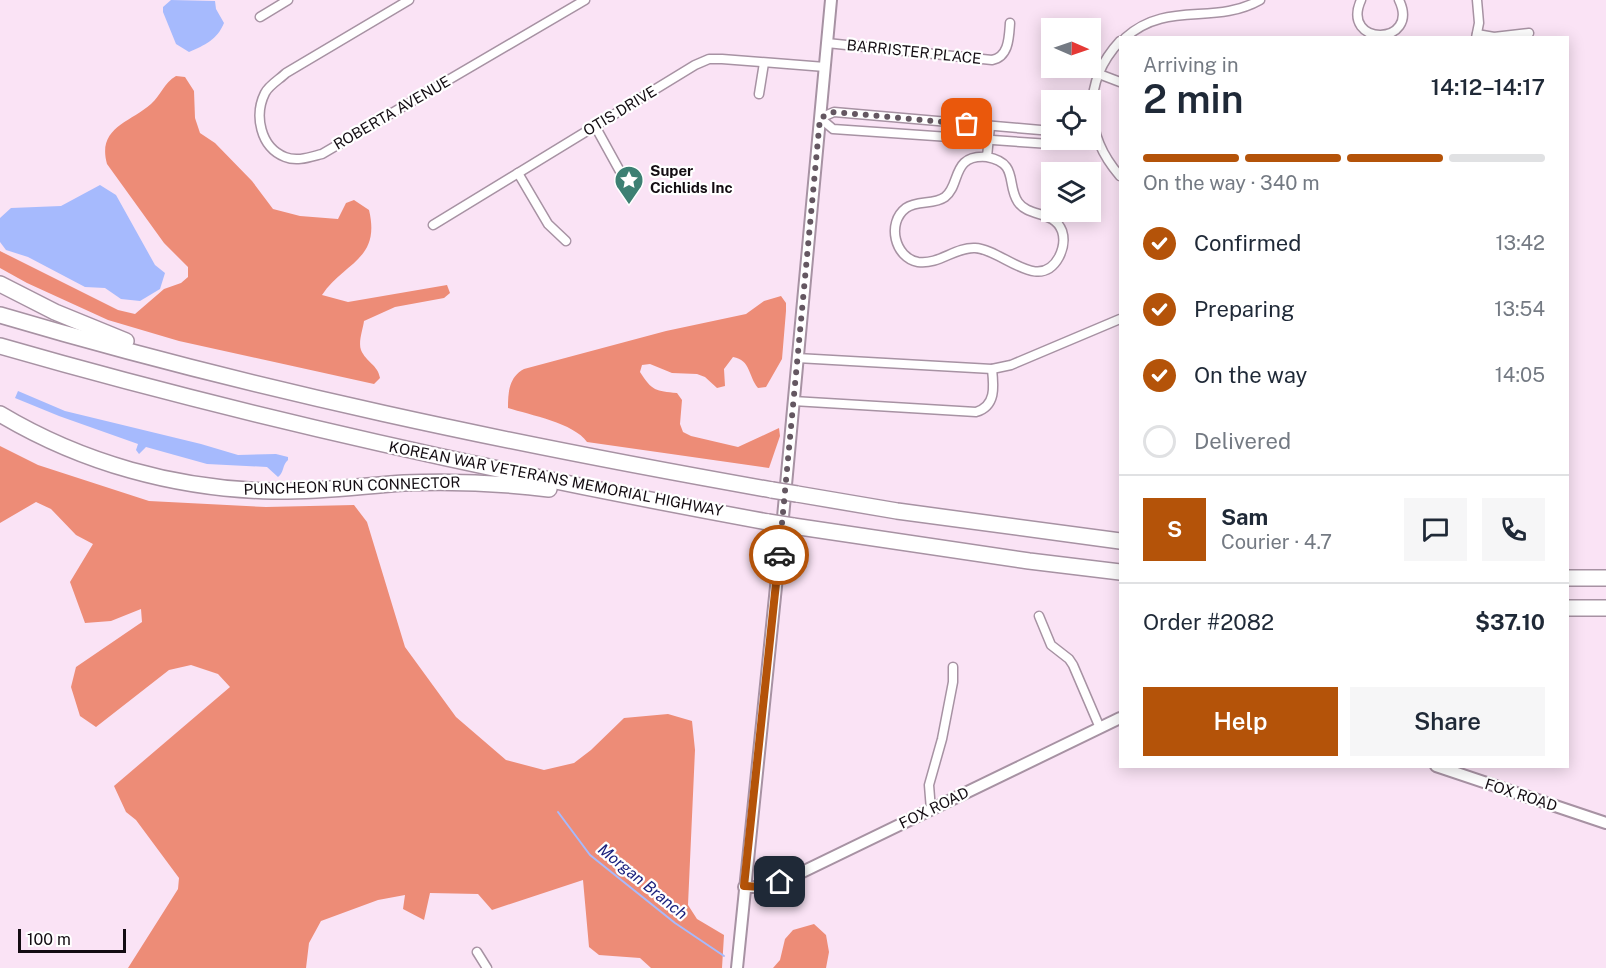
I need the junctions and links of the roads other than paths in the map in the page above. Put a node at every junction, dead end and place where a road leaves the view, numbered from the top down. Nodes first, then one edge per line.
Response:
1 (409, 0) edge
2 (585, 0) edge
3 (831, 0) edge
4 (1361, 0) edge
5 (1399, 0) edge
6 (1477, 0) edge
7 (283, 1) edge
8 (1256, 1) edge
9 (260, 17) dead end
10 (1010, 23) dead end
11 (1529, 33) dead end
12 (1128, 36) edge
13 (1476, 36) edge
14 (1503, 36) edge
15 (1119, 42) edge
16 (827, 44) junction
17 (764, 63) junction
18 (825, 67) junction
19 (1101, 70) edge
20 (1101, 75) edge
21 (1119, 82) edge
22 (759, 94) dead end
23 (820, 118) junction
24 (595, 126) junction
25 (990, 126) junction
26 (1041, 130) edge
27 (988, 140) junction
28 (1041, 144) edge
29 (1101, 147) edge
30 (987, 157) junction
31 (518, 173) junction
32 (1119, 175) edge
33 (627, 184) dead end
34 (433, 225) dead end
35 (566, 241) dead end
36 (0, 284) edge
37 (0, 315) edge
38 (1119, 319) edge
39 (0, 346) edge
40 (797, 358) junction
41 (992, 369) junction
42 (219, 374) junction
43 (793, 401) junction
44 (0, 414) edge
45 (645, 499) junction
46 (1119, 541) edge
47 (1119, 572) edge
48 (1569, 578) edge
49 (1606, 578) edge
50 (1569, 608) edge
51 (1606, 609) edge
52 (1039, 616) dead end
53 (953, 667) dead end
54 (1119, 718) edge
55 (1100, 728) junction
56 (1442, 768) edge
57 (931, 810) junction
58 (1606, 823) edge
59 (744, 886) junction
60 (477, 952) dead end
61 (487, 968) edge
62 (737, 968) edge

1 - 2 street, ROBERTA AVENUE
3 - 16 street
4 - 5 street
6 - 13 street
7 - 9 street
8 - 12 street
10 - 16 street, BARRISTER PLACE
11 - 14 street
15 - 19 street
16 - 18 street
17 - 18 street, OTIS DRIVE
17 - 22 street
17 - 24 street, OTIS DRIVE
18 - 23 street
20 - 21 street
23 - 25 street
23 - 27 street
23 - 40 street
24 - 31 street, OTIS DRIVE
24 - 33 street
25 - 26 street
25 - 27 street
27 - 28 street
27 - 30 street
29 - 32 street
30 - 30 street
31 - 34 street, OTIS DRIVE
31 - 35 street
36 - 42 highway
37 - 42 highway, KOREAN WAR VETERANS MEMORIAL HIGHWAY
38 - 41 street
39 - 45 highway, KOREAN WAR VETERANS MEMORIAL HIGHWAY
40 - 41 street
40 - 43 street
41 - 43 street
42 - 46 highway, KOREAN WAR VETERANS MEMORIAL HIGHWAY, bridge
43 - 59 street
44 - 45 highway, PUNCHEON RUN CONNECTOR
45 - 47 highway, KOREAN WAR VETERANS MEMORIAL HIGHWAY, bridge
48 - 49 highway
50 - 51 highway
52 - 55 street
53 - 57 street
54 - 55 street, FOX ROAD
55 - 57 street, FOX ROAD
56 - 58 street, FOX ROAD
57 - 59 street, FOX ROAD
59 - 62 street
60 - 61 street

